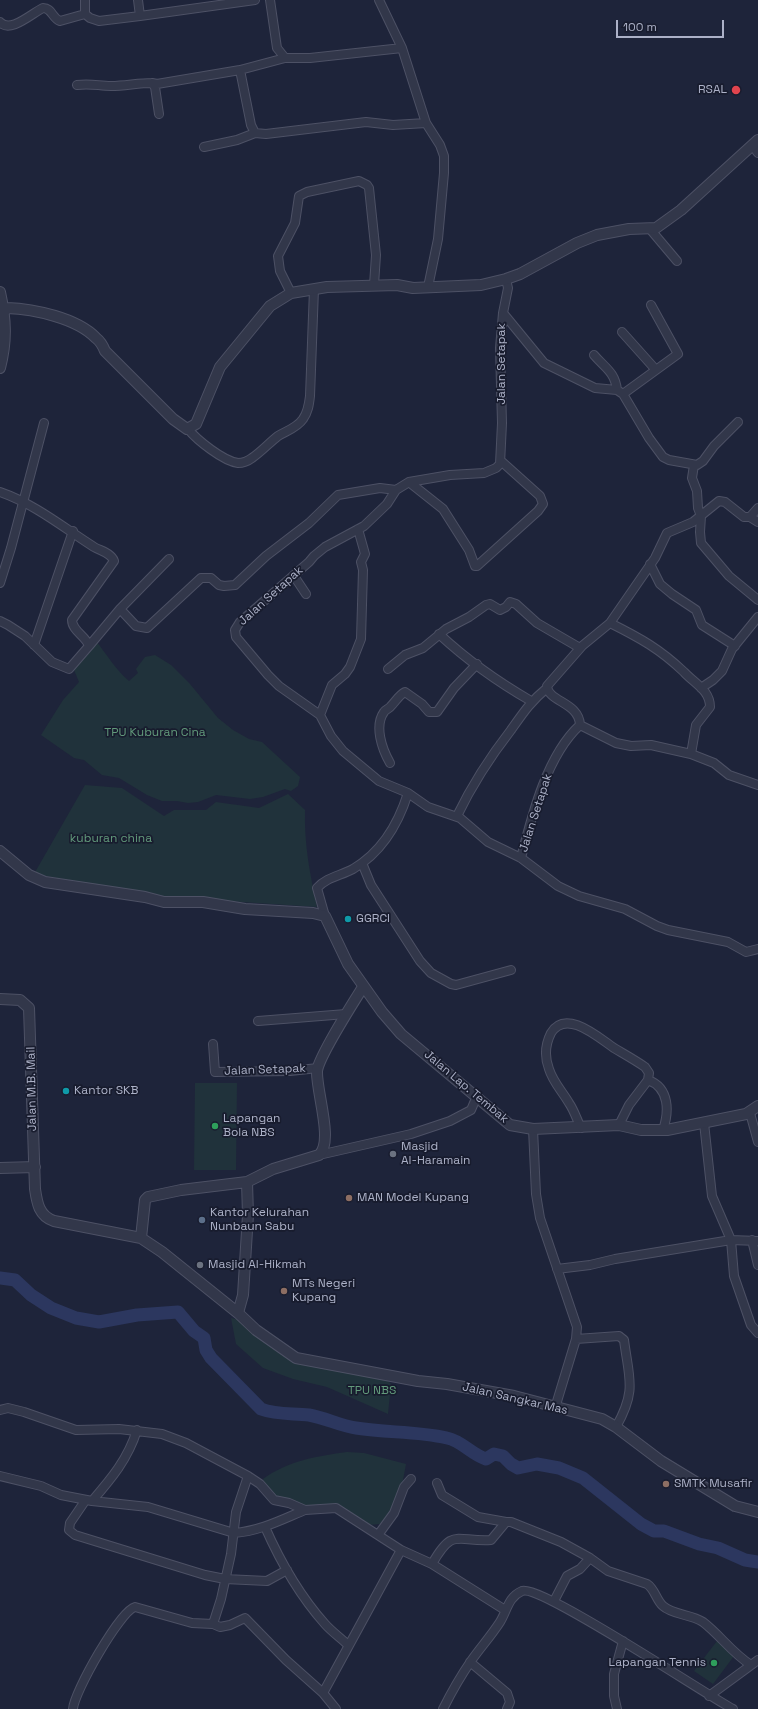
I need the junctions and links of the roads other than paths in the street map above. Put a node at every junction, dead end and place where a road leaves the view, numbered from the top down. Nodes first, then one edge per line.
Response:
1 (85, 0) edge
2 (138, 0) edge
3 (255, 0) edge
4 (270, 0) edge
5 (379, 0) edge
6 (206, 3) edge
7 (85, 14) junction
8 (140, 16) junction
9 (0, 22) edge
10 (402, 48) junction
11 (285, 58) junction
12 (240, 70) junction
13 (152, 83) junction
14 (77, 85) dead end
15 (159, 114) dead end
16 (426, 123) junction
17 (255, 133) junction
18 (756, 146) edge
19 (204, 147) dead end
20 (650, 229) junction
21 (677, 261) dead end
22 (506, 279) junction
23 (374, 285) junction
24 (428, 287) junction
25 (314, 289) junction
26 (0, 292) edge
27 (291, 293) junction
28 (650, 305) dead end
29 (4, 310) junction
30 (504, 313) junction
31 (622, 332) dead end
32 (594, 355) dead end
33 (0, 368) edge
34 (656, 370) junction
35 (620, 392) junction
36 (738, 422) dead end
37 (44, 424) dead end
38 (188, 428) junction
39 (501, 461) junction
40 (694, 465) junction
41 (409, 482) junction
42 (396, 490) junction
43 (0, 492) edge
44 (24, 502) junction
45 (758, 508) edge
46 (702, 516) junction
47 (750, 517) junction
48 (758, 522) edge
49 (358, 529) junction
50 (73, 531) junction
51 (169, 559) dead end
52 (650, 564) junction
53 (294, 576) junction
54 (0, 583) edge
55 (306, 594) dead end
56 (758, 600) edge
57 (120, 609) junction
58 (758, 618) edge
59 (0, 621) edge
60 (610, 623) junction
61 (439, 634) junction
62 (34, 645) junction
63 (89, 646) junction
64 (735, 646) junction
65 (580, 648) junction
66 (476, 664) junction
67 (388, 669) dead end
68 (547, 688) junction
69 (701, 688) junction
70 (531, 701) junction
71 (320, 715) junction
72 (580, 725) junction
73 (691, 754) junction
74 (390, 763) dead end
75 (758, 785) edge
76 (408, 794) junction
77 (457, 816) junction
78 (0, 851) edge
79 (522, 858) junction
80 (362, 863) junction
81 (325, 916) junction
82 (758, 949) edge
83 (511, 970) dead end
84 (363, 988) junction
85 (0, 999) edge
86 (346, 1014) junction
87 (258, 1021) dead end
88 (213, 1044) dead end
89 (318, 1068) junction
90 (648, 1080) junction
91 (477, 1096) junction
92 (758, 1106) edge
93 (750, 1113) junction
94 (704, 1123) junction
95 (619, 1125) junction
96 (581, 1128) junction
97 (533, 1129) junction
98 (663, 1130) junction
99 (758, 1142) edge
100 (319, 1155) junction
101 (35, 1167) junction
102 (0, 1168) edge
103 (247, 1182) junction
104 (141, 1238) junction
105 (731, 1240) junction
106 (755, 1241) edge
107 (758, 1265) edge
108 (557, 1269) junction
109 (238, 1313) junction
110 (758, 1333) edge
111 (576, 1339) junction
112 (555, 1408) junction
113 (0, 1410) edge
114 (616, 1427) junction
115 (137, 1430) junction
116 (0, 1476) edge
117 (248, 1476) junction
118 (411, 1479) dead end
119 (437, 1483) dead end
120 (89, 1501) junction
121 (305, 1510) junction
122 (758, 1512) edge
123 (506, 1522) junction
124 (265, 1527) junction
125 (234, 1533) junction
126 (378, 1535) junction
127 (401, 1550) junction
128 (590, 1558) junction
129 (432, 1564) junction
130 (287, 1570) junction
131 (225, 1579) junction
132 (554, 1601) junction
133 (505, 1610) junction
134 (213, 1624) junction
135 (623, 1641) junction
136 (348, 1645) junction
137 (758, 1660) edge
138 (470, 1662) junction
139 (750, 1665) junction
140 (323, 1693) junction
141 (709, 1696) junction
142 (728, 1708) edge
143 (73, 1709) edge
144 (336, 1709) edge
145 (443, 1709) edge
146 (507, 1709) edge
147 (617, 1709) edge

1 - 7 street
2 - 8 street
3 - 6 street
4 - 11 street
5 - 10 street
6 - 8 street
7 - 8 street
7 - 9 street
10 - 11 street
10 - 16 street
11 - 12 street
12 - 13 street
12 - 17 street
13 - 14 street
13 - 15 street
16 - 17 street
16 - 24 street
17 - 19 street
18 - 20 street
20 - 21 street
20 - 22 street
22 - 24 street
22 - 30 street, Jalan Setapak
23 - 24 street
23 - 25 street
23 - 27 street
25 - 27 street
25 - 38 street
26 - 29 street
27 - 38 street
28 - 34 street
29 - 33 street
29 - 38 street
30 - 35 street, Jalan Setapak
30 - 39 street, Jalan Setapak
31 - 34 street
32 - 35 street
34 - 35 street
35 - 40 street
36 - 40 street
37 - 44 street
39 - 41 street, Jalan Setapak
39 - 41 street
40 - 46 street
41 - 42 street, Jalan Setapak
42 - 49 street, Jalan Setapak
42 - 57 street
43 - 44 street
44 - 50 street
44 - 54 street
45 - 47 street
46 - 47 street
46 - 52 street
46 - 56 street
47 - 48 street
49 - 53 street, Jalan Setapak
49 - 71 street
50 - 62 street
50 - 63 street
51 - 57 street
52 - 60 street
52 - 64 street
53 - 55 street
53 - 71 street, Jalan Setapak
57 - 63 street
58 - 64 street
59 - 62 street
60 - 65 street
60 - 69 street
61 - 65 street
61 - 66 street
61 - 67 street
62 - 63 street
64 - 69 street
65 - 68 street
66 - 70 street
66 - 74 street
68 - 70 street
68 - 72 street
69 - 73 street
70 - 77 street
71 - 76 street, Jalan Setapak
72 - 73 street
72 - 79 street, Jalan Setapak
73 - 75 street
76 - 77 street, Jalan Setapak
76 - 80 street
77 - 79 street, Jalan Setapak
78 - 81 street
79 - 82 street
80 - 81 street
80 - 83 street
81 - 84 street, Jalan Lap. Tembak
84 - 86 street
84 - 91 street, Jalan Lap. Tembak
85 - 101 street, Jalan M.B. Mail
86 - 87 street
86 - 89 street
88 - 89 street, Jalan Setapak
89 - 100 street
90 - 95 street
90 - 96 street
90 - 98 street
91 - 97 street, Jalan Lap. Tembak
91 - 100 street
92 - 93 street, Jalan Lap. Tembak
93 - 94 street, Jalan Lap. Tembak
93 - 99 street
94 - 98 street, Jalan Lap. Tembak
94 - 105 street
95 - 96 street, Jalan Lap. Tembak
95 - 98 street, Jalan Lap. Tembak
96 - 97 street, Jalan Lap. Tembak
97 - 108 street
100 - 103 street
101 - 102 street
101 - 104 street
103 - 104 street
103 - 109 street
104 - 109 street, Jalan Sangkar Mas
105 - 106 street
105 - 108 street
105 - 110 street
106 - 107 street
108 - 111 street
109 - 112 street, Jalan Sangkar Mas
111 - 112 street
111 - 114 street
112 - 114 street, Jalan Sangkar Mas
113 - 115 street
114 - 122 street, Jalan Sangkar Mas
115 - 117 street
115 - 120 street
116 - 120 street
117 - 121 street
117 - 125 street
118 - 126 street
119 - 123 street
120 - 125 street
120 - 131 street
121 - 124 street
121 - 126 street
123 - 128 street
123 - 129 street
124 - 125 street
124 - 130 street
125 - 131 street
126 - 127 street
127 - 129 street
127 - 136 street
128 - 132 street
128 - 139 street
129 - 133 street
130 - 131 street
130 - 136 street
131 - 134 street
132 - 133 street
132 - 135 street
133 - 138 street
134 - 140 street
134 - 143 street
135 - 141 street
135 - 147 street
136 - 140 street
137 - 139 street
138 - 145 street
138 - 146 street
139 - 141 street
140 - 144 street
141 - 142 street

